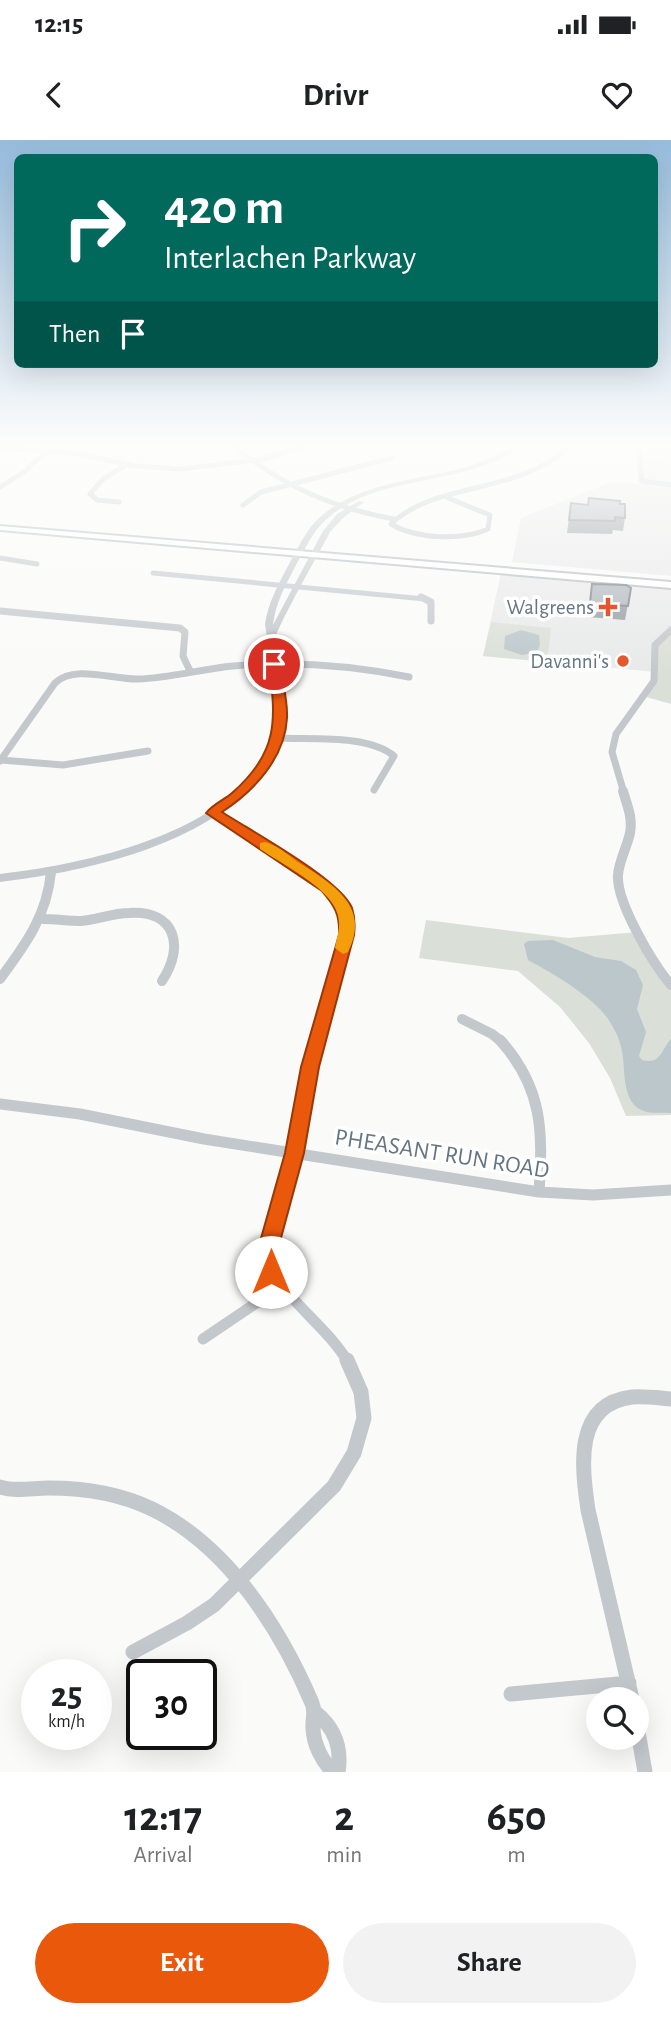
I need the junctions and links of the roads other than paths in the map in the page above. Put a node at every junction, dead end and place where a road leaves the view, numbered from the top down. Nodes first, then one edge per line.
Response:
1 (13, 523) edge
2 (318, 523) edge
3 (333, 523) edge
4 (392, 523) edge
5 (489, 523) edge
6 (0, 528) edge
7 (302, 550) junction
8 (316, 551) junction
9 (0, 558) edge
10 (37, 564) dead end
11 (153, 573) dead end
12 (671, 578) edge
13 (671, 584) edge
14 (283, 585) junction
15 (298, 586) junction
16 (0, 611) edge
17 (431, 621) dead end
18 (671, 631) edge
19 (272, 635) junction
20 (274, 664) junction
21 (190, 671) junction
22 (409, 677) dead end
23 (278, 738) junction
24 (148, 751) dead end
25 (1, 760) edge
26 (374, 790) dead end
27 (213, 813) junction
28 (51, 872) junction
29 (0, 878) edge
30 (43, 919) junction
31 (0, 979) edge
32 (162, 981) dead end
33 (671, 985) edge
34 (462, 1019) dead end
35 (0, 1104) edge
36 (294, 1153) junction
37 (671, 1189) edge
38 (540, 1192) junction
39 (280, 1287) junction
40 (203, 1339) dead end
41 (671, 1399) edge
42 (2, 1490) edge
43 (239, 1582) junction
44 (133, 1652) dead end
45 (630, 1687) edge
46 (586, 1692) edge
47 (511, 1695) dead end
48 (641, 1750) edge
49 (335, 1772) edge
50 (645, 1772) edge

1 - 7 main road
2 - 7 street
3 - 8 street
4 - 5 street
6 - 7 main road
7 - 8 main road
7 - 14 street
8 - 12 main road
8 - 13 main road
8 - 15 street
9 - 10 street
11 - 14 street
14 - 15 street
14 - 19 street
15 - 17 street
15 - 19 street
16 - 21 street
18 - 33 street
19 - 20 street
20 - 21 street
20 - 22 street
20 - 23 street
21 - 25 street
23 - 26 street
23 - 27 street
24 - 25 street
27 - 28 street
27 - 36 street
28 - 29 street
28 - 30 street
30 - 31 street
30 - 32 street
34 - 38 street
35 - 36 street, PHEASANT RUN ROAD
36 - 38 street, PHEASANT RUN ROAD
36 - 39 street
37 - 38 street, PHEASANT RUN ROAD
39 - 40 street
39 - 43 street
41 - 45 street
42 - 43 street
43 - 44 street
43 - 49 street
46 - 47 street
48 - 50 street

